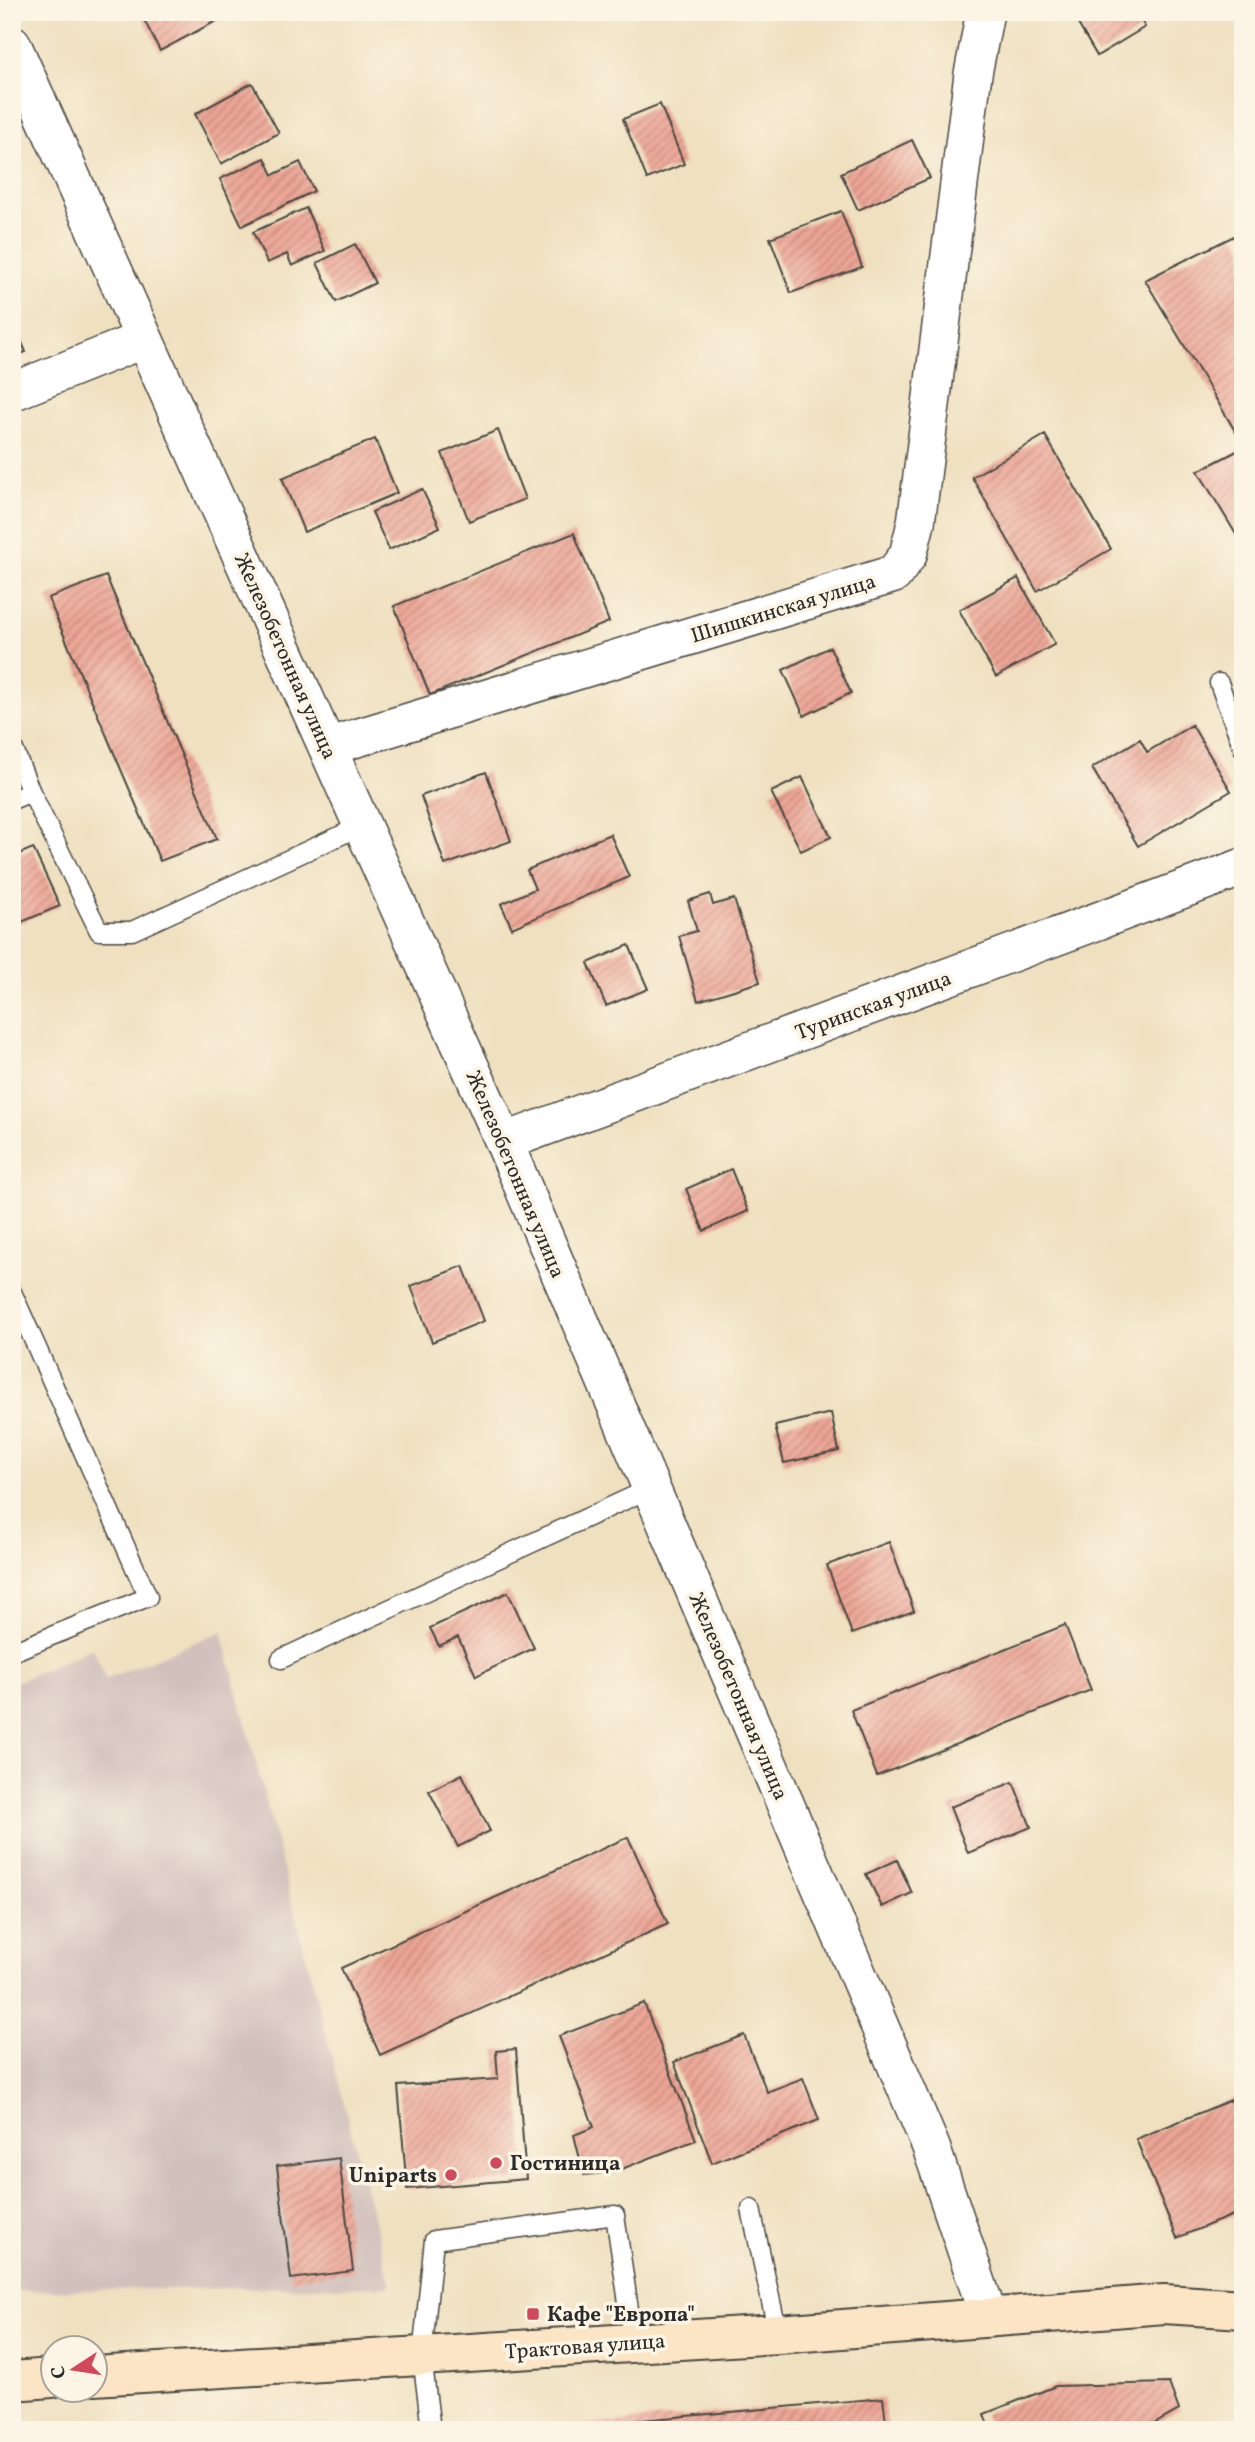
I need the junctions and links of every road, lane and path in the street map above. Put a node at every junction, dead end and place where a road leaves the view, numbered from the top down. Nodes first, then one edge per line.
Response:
1 (985, 12) edge
2 (12, 44) edge
3 (144, 339) junction
4 (12, 392) edge
5 (1219, 683) dead end
6 (12, 745) edge
7 (327, 747) junction
8 (1243, 748) edge
9 (31, 792) junction
10 (12, 800) edge
11 (361, 826) junction
12 (1243, 867) edge
13 (504, 1142) junction
14 (12, 1292) edge
15 (651, 1488) junction
16 (12, 1652) edge
17 (281, 1659) dead end
18 (751, 2209) dead end
19 (1243, 2309) edge
20 (989, 2318) junction
21 (778, 2334) junction
22 (634, 2343) junction
23 (422, 2356) junction
24 (108, 2375) edge
25 (38, 2379) edge
26 (12, 2381) edge
27 (432, 2430) edge

1 - 7 street, Шишкинская улица
2 - 3 street, Железобетонная улица
3 - 4 street
3 - 7 street, Железобетонная улица
5 - 8 lane
6 - 9 lane
7 - 11 street, Железобетонная улица
9 - 10 lane
9 - 11 lane
11 - 13 street, Железобетонная улица
12 - 13 street, Туринская улица
13 - 15 street, Железобетонная улица
14 - 16 lane
15 - 17 lane
15 - 20 street, Железобетонная улица
18 - 21 lane
19 - 20 main road, Трактовая улица
20 - 21 main road, Трактовая улица
21 - 22 main road, Трактовая улица
22 - 23 main road, Трактовая улица
22 - 23 lane
23 - 24 main road, Трактовая улица
23 - 27 lane
25 - 26 main road

